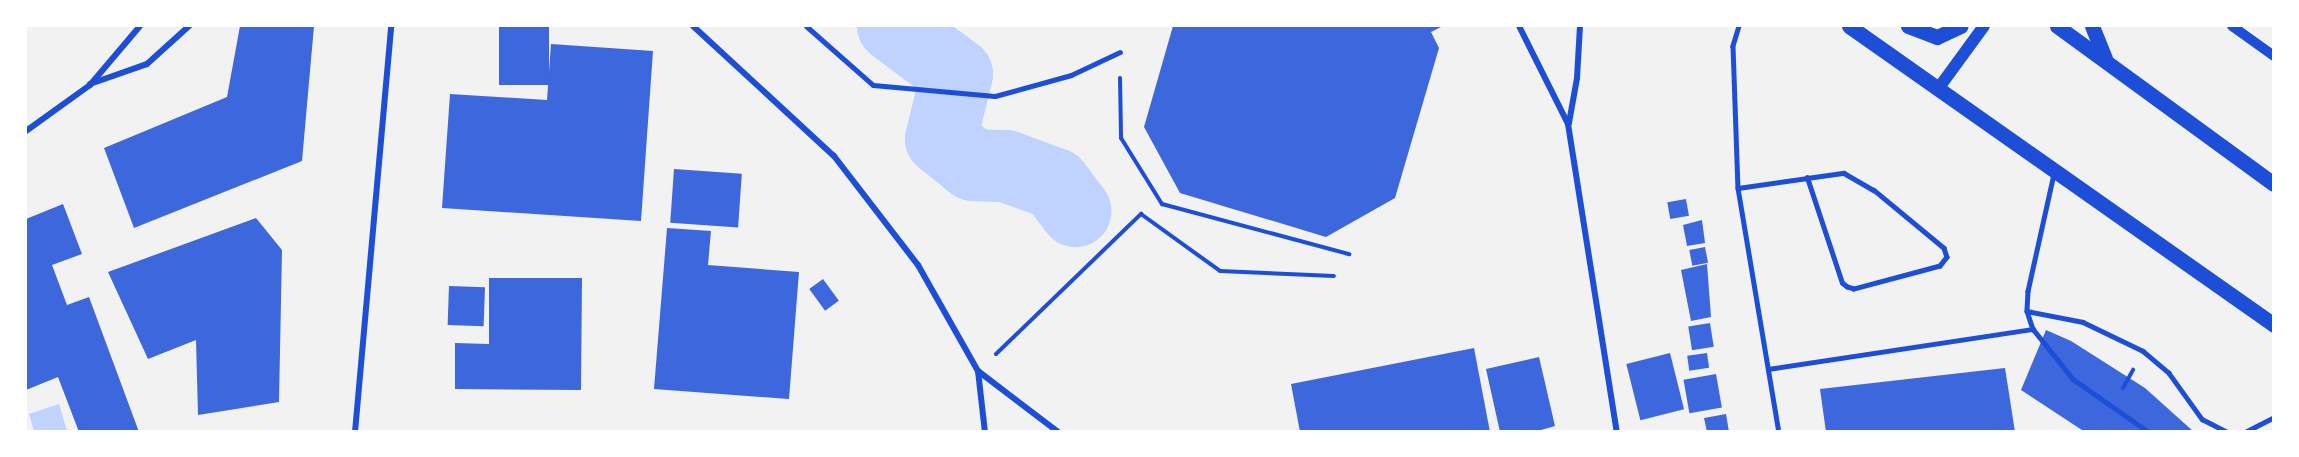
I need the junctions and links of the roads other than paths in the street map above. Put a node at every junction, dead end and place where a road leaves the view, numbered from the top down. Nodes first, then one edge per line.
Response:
1 (140, 26) edge
2 (189, 26) edge
3 (391, 26) edge
4 (693, 26) edge
5 (806, 26) edge
6 (1519, 26) edge
7 (1580, 26) edge
8 (1739, 26) edge
9 (1849, 26) edge
10 (1908, 26) edge
11 (1961, 26) edge
12 (1984, 26) edge
13 (2057, 26) edge
14 (2092, 26) edge
15 (2232, 26) edge
16 (1120, 52) road end
17 (2274, 56) edge
18 (2105, 59) junction
19 (90, 85) junction
20 (1938, 89) junction
21 (1568, 124) junction
22 (26, 131) edge
23 (2055, 171) junction
24 (1807, 178) junction
25 (2274, 184) edge
26 (1738, 188) junction
27 (2027, 311) junction
28 (2274, 325) edge
29 (2033, 328) junction
30 (1768, 369) junction
31 (978, 371) junction
32 (2274, 417) edge
33 (355, 432) edge
34 (985, 432) edge
35 (1058, 432) edge
36 (1617, 432) edge
37 (1779, 432) edge
38 (2149, 432) edge
39 (2227, 432) edge
40 (2246, 432) edge

1 - 19 street
2 - 19 street
3 - 33 street
4 - 31 street
5 - 16 street
6 - 21 street
7 - 21 street
8 - 26 lane
9 - 20 main road
10 - 11 main road
12 - 20 main road
13 - 18 main road
14 - 18 main road
15 - 17 street
18 - 25 main road
19 - 22 street
20 - 23 main road
21 - 36 street
23 - 27 lane
23 - 28 main road
24 - 24 lane
24 - 26 lane
26 - 30 lane
27 - 29 lane
27 - 39 lane
29 - 30 lane
29 - 38 lane
30 - 37 lane
31 - 34 street
31 - 35 street
32 - 40 lane

